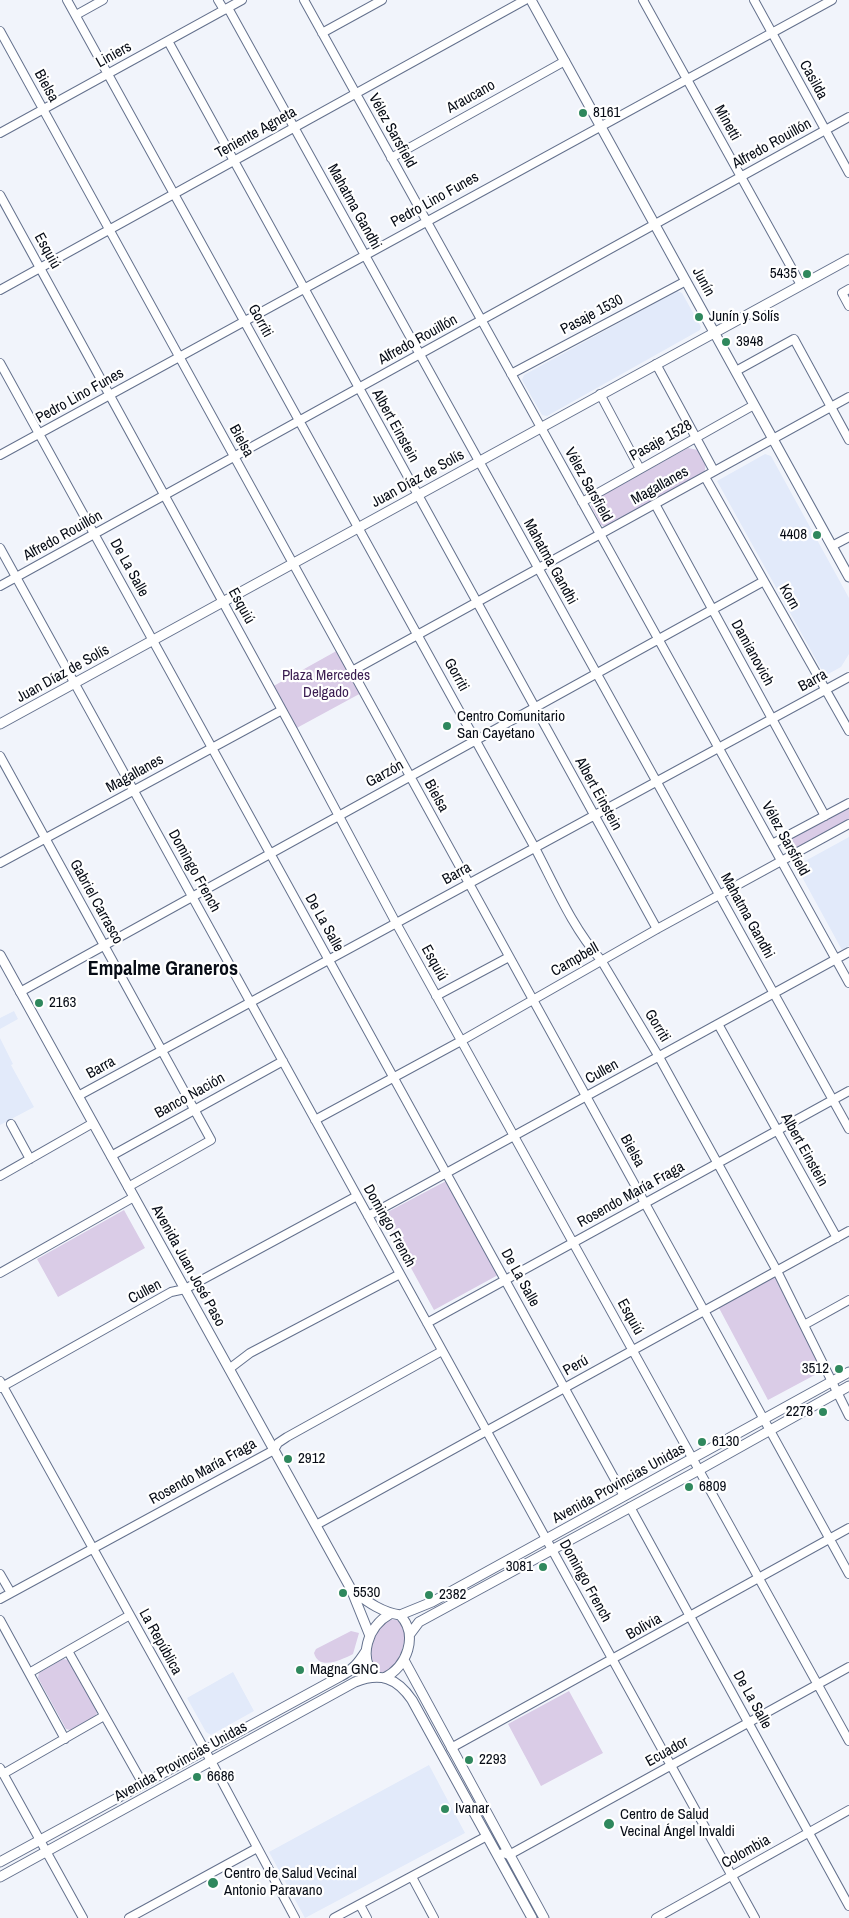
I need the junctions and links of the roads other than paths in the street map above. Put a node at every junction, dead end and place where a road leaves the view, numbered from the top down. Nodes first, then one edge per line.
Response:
1 (67, 0) edge
2 (103, 0) edge
3 (218, 0) edge
4 (242, 0) edge
5 (304, 0) edge
6 (382, 0) edge
7 (525, 0) edge
8 (531, 0) edge
9 (643, 0) edge
10 (754, 0) edge
11 (832, 0) edge
12 (226, 9) junction
13 (76, 15) junction
14 (0, 31) edge
15 (322, 33) junction
16 (772, 33) junction
17 (168, 41) junction
18 (565, 61) junction
19 (108, 74) junction
20 (686, 78) junction
21 (356, 94) junction
22 (43, 110) junction
23 (849, 117) edge
24 (600, 126) junction
25 (294, 128) junction
26 (825, 130) junction
27 (0, 133) edge
28 (391, 158) junction
29 (234, 161) junction
30 (849, 174) edge
31 (741, 177) junction
32 (174, 194) junction
33 (0, 195) edge
34 (426, 221) junction
35 (655, 224) junction
36 (109, 230) junction
37 (364, 255) junction
38 (849, 259) edge
39 (40, 268) junction
40 (686, 281) junction
41 (801, 285) junction
42 (304, 289) junction
43 (0, 290) edge
44 (845, 291) edge
45 (849, 306) edge
46 (481, 320) junction
47 (244, 321) junction
48 (714, 332) junction
49 (420, 354) junction
50 (179, 357) junction
51 (0, 363) edge
52 (656, 364) junction
53 (736, 371) junction
54 (511, 374) junction
55 (359, 388) junction
56 (600, 394) junction
57 (110, 395) junction
58 (849, 397) edge
59 (754, 404) junction
60 (831, 407) junction
61 (299, 421) junction
62 (541, 427) junction
63 (39, 434) junction
64 (695, 438) junction
65 (773, 439) junction
66 (849, 440) edge
67 (0, 455) edge
68 (234, 457) junction
69 (479, 461) junction
70 (640, 469) junction
71 (714, 472) junction
72 (704, 476) junction
73 (165, 495) junction
74 (418, 495) junction
75 (582, 502) junction
76 (655, 504) junction
77 (358, 528) junction
78 (94, 534) junction
79 (600, 534) junction
80 (849, 536) edge
81 (832, 546) junction
82 (0, 548) edge
83 (293, 564) junction
84 (538, 568) junction
85 (16, 577) junction
86 (849, 577) edge
87 (764, 581) junction
88 (0, 586) edge
89 (223, 602) junction
90 (477, 602) junction
91 (712, 609) junction
92 (418, 635) junction
93 (658, 639) junction
94 (153, 640) junction
95 (352, 671) junction
96 (596, 673) junction
97 (849, 677) edge
98 (75, 683) junction
99 (825, 690) junction
100 (535, 707) junction
101 (282, 710) junction
102 (772, 718) junction
103 (0, 724) edge
104 (849, 731) edge
105 (476, 740) junction
106 (212, 748) junction
107 (718, 748) junction
108 (0, 756) edge
109 (410, 776) junction
110 (656, 781) junction
111 (134, 790) junction
112 (849, 802) edge
113 (594, 815) junction
114 (339, 816) junction
115 (825, 816) junction
116 (849, 824) edge
117 (45, 839) junction
118 (772, 844) junction
119 (535, 848) junction
120 (270, 853) junction
121 (782, 861) junction
122 (0, 863) edge
123 (469, 883) junction
124 (720, 895) junction
125 (192, 897) junction
126 (396, 923) junction
127 (656, 929) junction
128 (104, 945) junction
129 (849, 952) edge
130 (509, 957) junction
131 (1, 958) edge
132 (836, 959) junction
133 (329, 960) junction
134 (601, 960) junction
135 (849, 983) edge
136 (20, 992) junction
137 (774, 993) junction
138 (436, 996) junction
139 (533, 1000) junction
140 (250, 1002) junction
141 (718, 1024) junction
142 (461, 1041) junction
143 (162, 1050) junction
144 (659, 1057) junction
145 (283, 1061) junction
146 (394, 1077) junction
147 (849, 1091) edge
148 (78, 1096) junction
149 (586, 1096) junction
150 (833, 1100) junction
151 (194, 1110) junction
152 (316, 1120) junction
153 (93, 1123) junction
154 (11, 1124) dead end
155 (849, 1129) edge
156 (777, 1130) junction
157 (514, 1136) junction
158 (111, 1156) junction
159 (30, 1159) junction
160 (717, 1163) junction
161 (447, 1173) junction
162 (0, 1176) edge
163 (128, 1187) junction
164 (357, 1196) junction
165 (134, 1197) junction
166 (644, 1203) junction
167 (368, 1216) junction
168 (849, 1231) edge
169 (837, 1238) junction
170 (573, 1242) junction
171 (777, 1271) junction
172 (0, 1273) edge
173 (400, 1274) junction
174 (505, 1280) junction
175 (185, 1289) junction
176 (849, 1300) edge
177 (704, 1311) junction
178 (427, 1322) junction
179 (804, 1324) junction
180 (633, 1350) junction
181 (442, 1351) junction
182 (229, 1369) junction
183 (849, 1372) edge
184 (833, 1381) junction
185 (1, 1385) edge
186 (849, 1386) edge
187 (565, 1388) junction
188 (837, 1392) junction
189 (849, 1416) edge
190 (764, 1420) junction
191 (486, 1431) junction
192 (770, 1431) junction
193 (274, 1450) junction
194 (693, 1459) junction
195 (699, 1470) junction
196 (624, 1496) junction
197 (630, 1508) junction
198 (316, 1525) junction
199 (849, 1528) edge
200 (546, 1539) junction
201 (830, 1539) junction
202 (93, 1548) junction
203 (552, 1550) junction
204 (0, 1574) edge
205 (849, 1574) edge
206 (759, 1578) junction
207 (351, 1589) junction
208 (11, 1593) junction
209 (0, 1599) edge
210 (390, 1614) junction
211 (130, 1615) junction
212 (400, 1615) junction
213 (690, 1616) junction
214 (0, 1620) edge
215 (410, 1634) junction
216 (370, 1636) junction
217 (366, 1650) junction
218 (68, 1651) junction
219 (404, 1660) junction
220 (612, 1660) junction
221 (849, 1667) edge
222 (29, 1673) junction
223 (380, 1678) junction
224 (818, 1684) junction
225 (104, 1716) junction
226 (748, 1723) junction
227 (65, 1739) junction
228 (849, 1741) edge
229 (451, 1748) junction
230 (205, 1750) junction
231 (211, 1761) junction
232 (671, 1766) junction
233 (2, 1771) edge
234 (142, 1784) junction
235 (849, 1810) edge
236 (809, 1832) junction
237 (487, 1836) junction
238 (40, 1840) junction
239 (256, 1848) junction
240 (46, 1851) junction
241 (509, 1855) junction
242 (498, 1856) junction
243 (0, 1862) edge
244 (0, 1876) edge
245 (731, 1876) junction
246 (412, 1877) junction
247 (360, 1905) junction
248 (849, 1906) edge
249 (83, 1918) edge
250 (129, 1918) edge
251 (294, 1918) edge
252 (334, 1918) edge
253 (367, 1918) edge
254 (434, 1918) edge
255 (532, 1918) edge
256 (544, 1918) edge
257 (656, 1918) edge
258 (754, 1918) edge

1 - 13 street, Gorriti
2 - 13 street
3 - 12 street, Mahatma Gandhi
4 - 12 street, Liniers
5 - 15 street, Vélez Sarsfield
6 - 15 street
7 - 21 street, Teniente Agneta
8 - 18 main road, Junín
9 - 20 street, Minetti
10 - 16 street, Casilda
11 - 16 street, Pedro Lino Funes
12 - 17 street, Liniers
12 - 25 street, Mahatma Gandhi
13 - 19 street, Gorriti
14 - 22 street, Bielsa
15 - 21 street, Vélez Sarsfield
16 - 20 street, Pedro Lino Funes
16 - 26 street, Casilda
17 - 19 street, Liniers
17 - 29 street, Albert Einstein
18 - 24 main road, Junín
18 - 28 street, Araucano
19 - 22 street, Liniers
19 - 32 street, Gorriti
20 - 24 street, Pedro Lino Funes
20 - 31 street, Minetti
21 - 25 street, Teniente Agneta
21 - 28 street, Vélez Sarsfield
22 - 27 street, Liniers
22 - 36 street, Bielsa
23 - 26 street, Alfredo Rouillón
24 - 34 street, Pedro Lino Funes
24 - 35 main road, Junín
25 - 29 street, Teniente Agneta
25 - 37 street, Mahatma Gandhi
26 - 30 street, Casilda
26 - 31 street, Alfredo Rouillón
28 - 34 street, Vélez Sarsfield
29 - 32 street, Teniente Agneta
29 - 42 street, Albert Einstein
31 - 35 street, Alfredo Rouillón
31 - 41 street, Minetti
32 - 36 street, Teniente Agneta
32 - 47 street, Gorriti
33 - 39 street, Esquiú
34 - 37 street, Pedro Lino Funes
34 - 46 street, Vélez Sarsfield
35 - 40 main road, Junín
35 - 46 street, Alfredo Rouillón
36 - 39 street, Teniente Agneta
36 - 50 street, Bielsa
37 - 42 street, Pedro Lino Funes
37 - 49 street, Mahatma Gandhi
38 - 41 main road, Juan Díaz de Solís
39 - 43 street, Teniente Agneta
39 - 57 street, Esquiú
40 - 48 main road, Junín
40 - 54 street, Pasaje 1530
41 - 48 main road, Juan Díaz de Solís
42 - 47 street, Pedro Lino Funes
42 - 55 street, Albert Einstein
44 - 45 street
46 - 49 street, Alfredo Rouillón
46 - 54 street, Vélez Sarsfield
47 - 50 street, Pedro Lino Funes
47 - 61 street, Gorriti
48 - 52 main road, Juan Díaz de Solís
48 - 53 main road, Junín
49 - 55 street, Alfredo Rouillón
49 - 69 street, Mahatma Gandhi
50 - 57 street, Pedro Lino Funes
50 - 68 street, Bielsa
51 - 63 street, De La Salle
52 - 56 main road, Juan Díaz de Solís
52 - 64 street
53 - 59 main road, Junín
53 - 60 street
54 - 62 street, Vélez Sarsfield
55 - 61 street, Alfredo Rouillón
55 - 74 street, Albert Einstein
56 - 62 main road, Juan Díaz de Solís
56 - 70 street
57 - 63 street, Pedro Lino Funes
57 - 73 street, Esquiú
58 - 60 street, Magallanes
59 - 64 street, Pasaje 1528
59 - 65 main road, Junín
60 - 65 street, Magallanes
60 - 66 street
61 - 68 street, Alfredo Rouillón
61 - 77 street, Gorriti
62 - 69 main road, Juan Díaz de Solís
62 - 75 street, Vélez Sarsfield
63 - 67 street, Pedro Lino Funes
63 - 78 street, De La Salle
64 - 70 street, Pasaje 1528
64 - 71 street
65 - 71 street, Magallanes
65 - 81 main road, Junín
68 - 73 street, Alfredo Rouillón
68 - 83 street, Bielsa
69 - 74 main road, Juan Díaz de Solís
69 - 84 street, Mahatma Gandhi
70 - 75 street, Pasaje 1528
71 - 72 street, Magallanes
72 - 76 street, Magallanes
72 - 87 street, Korn
73 - 78 street, Alfredo Rouillón
73 - 89 street, Esquiú
74 - 77 main road, Juan Díaz de Solís
74 - 90 street, Albert Einstein
75 - 79 street, Vélez Sarsfield
76 - 79 street, Magallanes
76 - 91 street, Damianovich
77 - 83 main road, Juan Díaz de Solís
77 - 92 street, Gorriti
78 - 85 street, Alfredo Rouillón
78 - 94 street, De La Salle
79 - 84 street, Magallanes
79 - 93 street, Vélez Sarsfield
80 - 81 street
81 - 86 main road, Junín
82 - 85 street, Domingo French
83 - 89 main road, Juan Díaz de Solís
83 - 95 street, Bielsa
84 - 90 street, Magallanes
84 - 96 street, Mahatma Gandhi
85 - 88 street, Alfredo Rouillón
85 - 98 street, Domingo French
87 - 91 street, Garzón
87 - 99 street, Korn
89 - 94 main road, Juan Díaz de Solís
89 - 101 street, Esquiú
90 - 92 street, Magallanes
90 - 100 street, Albert Einstein
91 - 93 street, Garzón
91 - 102 street, Damianovich
92 - 95 street, Magallanes
92 - 105 street, Gorriti
93 - 96 street, Garzón
93 - 107 street, Vélez Sarsfield
94 - 98 main road, Juan Díaz de Solís
94 - 106 street, De La Salle
95 - 109 street, Bielsa
96 - 100 street, Garzón
96 - 110 street, Mahatma Gandhi
97 - 99 street, Barra
98 - 103 main road, Juan Díaz de Solís
98 - 111 street, Domingo French
99 - 102 street, Barra
99 - 104 street, Korn
100 - 105 street, Garzón
100 - 113 street, Albert Einstein
101 - 106 street, Magallanes
101 - 114 street, Esquiú
102 - 107 street, Barra
102 - 115 street, Damianovich
105 - 109 street, Garzón
105 - 119 street, Gorriti
106 - 111 street, Magallanes
106 - 120 street, De La Salle
107 - 110 street, Barra
107 - 118 street, Vélez Sarsfield
108 - 117 street, Gabriel Carrasco
109 - 114 street, Garzón
109 - 123 street, Bielsa
110 - 113 street, Barra
110 - 124 street, Mahatma Gandhi
111 - 117 street, Magallanes
111 - 125 street, Domingo French
112 - 115 street
113 - 119 street, Barra
113 - 127 street, Albert Einstein
114 - 120 street, Garzón
114 - 126 street, Esquiú
115 - 118 street
116 - 121 street, Campbell
117 - 122 street, Magallanes
117 - 128 street, Gabriel Carrasco
118 - 121 street, Vélez Sarsfield
119 - 123 street, Barra
119 - 134 street, Gorriti
120 - 125 street, Garzón
120 - 133 street, De La Salle
121 - 124 street, Campbell
121 - 132 street, Vélez Sarsfield
123 - 126 street, Barra
123 - 130 street, Bielsa
124 - 127 street, Campbell
124 - 137 street, Mahatma Gandhi
125 - 128 street, Garzón
125 - 140 street, Domingo French
126 - 133 street, Barra
126 - 138 street, Esquiú
127 - 134 street, Campbell
128 - 136 street, Garzón
128 - 143 street, Gabriel Carrasco
129 - 132 street, Cullen
130 - 138 street
130 - 139 street, Bielsa
131 - 136 main road, Avenida Juan José Paso
132 - 135 street, Vélez Sarsfield
132 - 137 street, Cullen
133 - 140 street, Barra
133 - 146 street, De La Salle
134 - 139 street, Campbell
134 - 144 street, Gorriti
136 - 148 main road, Avenida Juan José Paso
137 - 141 street, Cullen
137 - 150 street, Mahatma Gandhi
138 - 142 street, Esquiú
139 - 142 street, Campbell
139 - 149 street, Bielsa
140 - 143 street, Barra
140 - 145 street, Domingo French
141 - 144 street, Cullen
141 - 156 street, Albert Einstein
142 - 146 street, Campbell
142 - 157 street, Esquiú
143 - 148 street, Barra
143 - 151 street, Gabriel Carrasco
144 - 149 street, Cullen
144 - 160 street, Gorriti
145 - 151 street, Banco Nación
145 - 152 street, Domingo French
146 - 152 street, Campbell
146 - 161 street, De La Salle
147 - 150 street, Rosendo María Fraga
148 - 153 main road, Avenida Juan José Paso
149 - 157 street, Cullen
149 - 166 street, Bielsa
150 - 155 street, Mahatma Gandhi
150 - 156 street, Rosendo María Fraga
151 - 158 street, Banco Nación
151 - 163 street, Gabriel Carrasco
152 - 164 street, Domingo French
153 - 158 main road, Avenida Juan José Paso
153 - 159 street
154 - 159 street
156 - 160 street, Rosendo María Fraga
156 - 169 street, Albert Einstein
157 - 161 street, Cullen
157 - 170 street, Esquiú
158 - 163 main road, Avenida Juan José Paso
159 - 162 street
160 - 166 street, Rosendo María Fraga
160 - 171 street, Gorriti
161 - 167 street, Cullen
161 - 174 street, De La Salle
163 - 165 main road, Avenida Juan José Paso
164 - 167 street, Domingo French
164 - 175 street, Cullen
165 - 172 street
165 - 175 main road, Avenida Juan José Paso
166 - 170 street, Rosendo María Fraga
166 - 177 street, Bielsa
167 - 173 street, Domingo French
168 - 169 street, Perú
169 - 171 street, Perú
170 - 174 street, Rosendo María Fraga
170 - 180 street, Esquiú
171 - 177 street, Perú
171 - 179 street, Gorriti
173 - 178 street, Domingo French
173 - 182 street
174 - 178 street, Rosendo María Fraga
174 - 187 street, De La Salle
175 - 182 main road, Avenida Juan José Paso
175 - 185 street, Cullen
176 - 179 street
177 - 180 street, Perú
177 - 190 street, Bielsa
178 - 181 street, Domingo French
179 - 184 street, Gorriti
180 - 187 street, Perú
180 - 194 street, Esquiú
181 - 191 street, Domingo French
181 - 193 street, Rosendo María Fraga
182 - 193 main road, Avenida Juan José Paso
183 - 184 main road, Avenida Provincias Unidas
184 - 188 street, Gorriti
184 - 190 main road, Avenida Provincias Unidas
185 - 202 street, La República
186 - 188 main road, Avenida Provincias Unidas
187 - 191 street, Perú
187 - 196 street, De La Salle
188 - 189 street, Gorriti
188 - 192 main road, Avenida Provincias Unidas
190 - 192 street, Bielsa
190 - 194 main road, Avenida Provincias Unidas
191 - 198 street, Perú
191 - 200 street, Domingo French
192 - 195 main road, Avenida Provincias Unidas
192 - 201 street, Bielsa
193 - 198 main road, Avenida Juan José Paso
193 - 202 street, Rosendo María Fraga
194 - 195 street, Esquiú
194 - 196 main road, Avenida Provincias Unidas
195 - 197 main road, Avenida Provincias Unidas
195 - 206 street, Esquiú
196 - 200 main road, Avenida Provincias Unidas
197 - 203 main road, Avenida Provincias Unidas
197 - 213 street, De La Salle
198 - 207 main road, Avenida Juan José Paso
199 - 201 street, Bolivia
200 - 203 street, Domingo French
200 - 212 main road, Avenida Provincias Unidas
201 - 205 street, Bielsa
201 - 206 street, Bolivia
202 - 208 street, Rosendo María Fraga
202 - 211 street, La República
203 - 215 main road, Avenida Provincias Unidas
203 - 220 street, Domingo French
204 - 208 street
206 - 213 street, Bolivia
206 - 224 street, Esquiú
207 - 210 main road, Avenida Juan José Paso
207 - 216 main road, Avenida Juan José Paso
208 - 209 street, Rosendo María Fraga
210 - 212 main road
210 - 216 main road
211 - 218 street
211 - 230 street, La República
212 - 215 main road
213 - 220 street, Bolivia
213 - 226 street, De La Salle
214 - 222 street
215 - 219 main road
216 - 217 main road
217 - 223 main road
217 - 230 main road, Avenida Provincias Unidas
218 - 222 street
218 - 225 street
219 - 223 main road
219 - 229 main road
220 - 229 street, Bolivia
220 - 232 street, Domingo French
221 - 224 street, Ecuador
222 - 227 street
223 - 231 main road, Avenida Provincias Unidas
223 - 237 main road
224 - 226 street, Ecuador
224 - 228 street, Esquiú
225 - 227 street
225 - 234 street
226 - 232 street, Ecuador
226 - 236 street, De La Salle
227 - 233 street
229 - 241 main road
230 - 231 street, La República
230 - 234 main road, Avenida Provincias Unidas
231 - 239 street, La República
231 - 240 main road, Avenida Provincias Unidas
232 - 241 street, Ecuador
232 - 245 street, Domingo French
233 - 238 street
234 - 238 main road, Avenida Provincias Unidas
235 - 236 street, Colombia
236 - 245 street, Colombia
236 - 248 street, De La Salle
237 - 242 main road
237 - 246 street
238 - 240 street
238 - 243 main road, Avenida Provincias Unidas
239 - 250 street
239 - 251 street, La República
240 - 244 main road, Avenida Provincias Unidas
240 - 249 street
241 - 242 street, Ecuador
241 - 256 main road
242 - 255 main road
245 - 257 street, Colombia
245 - 258 street, Domingo French
246 - 247 street
246 - 254 street
247 - 252 street
247 - 253 street

